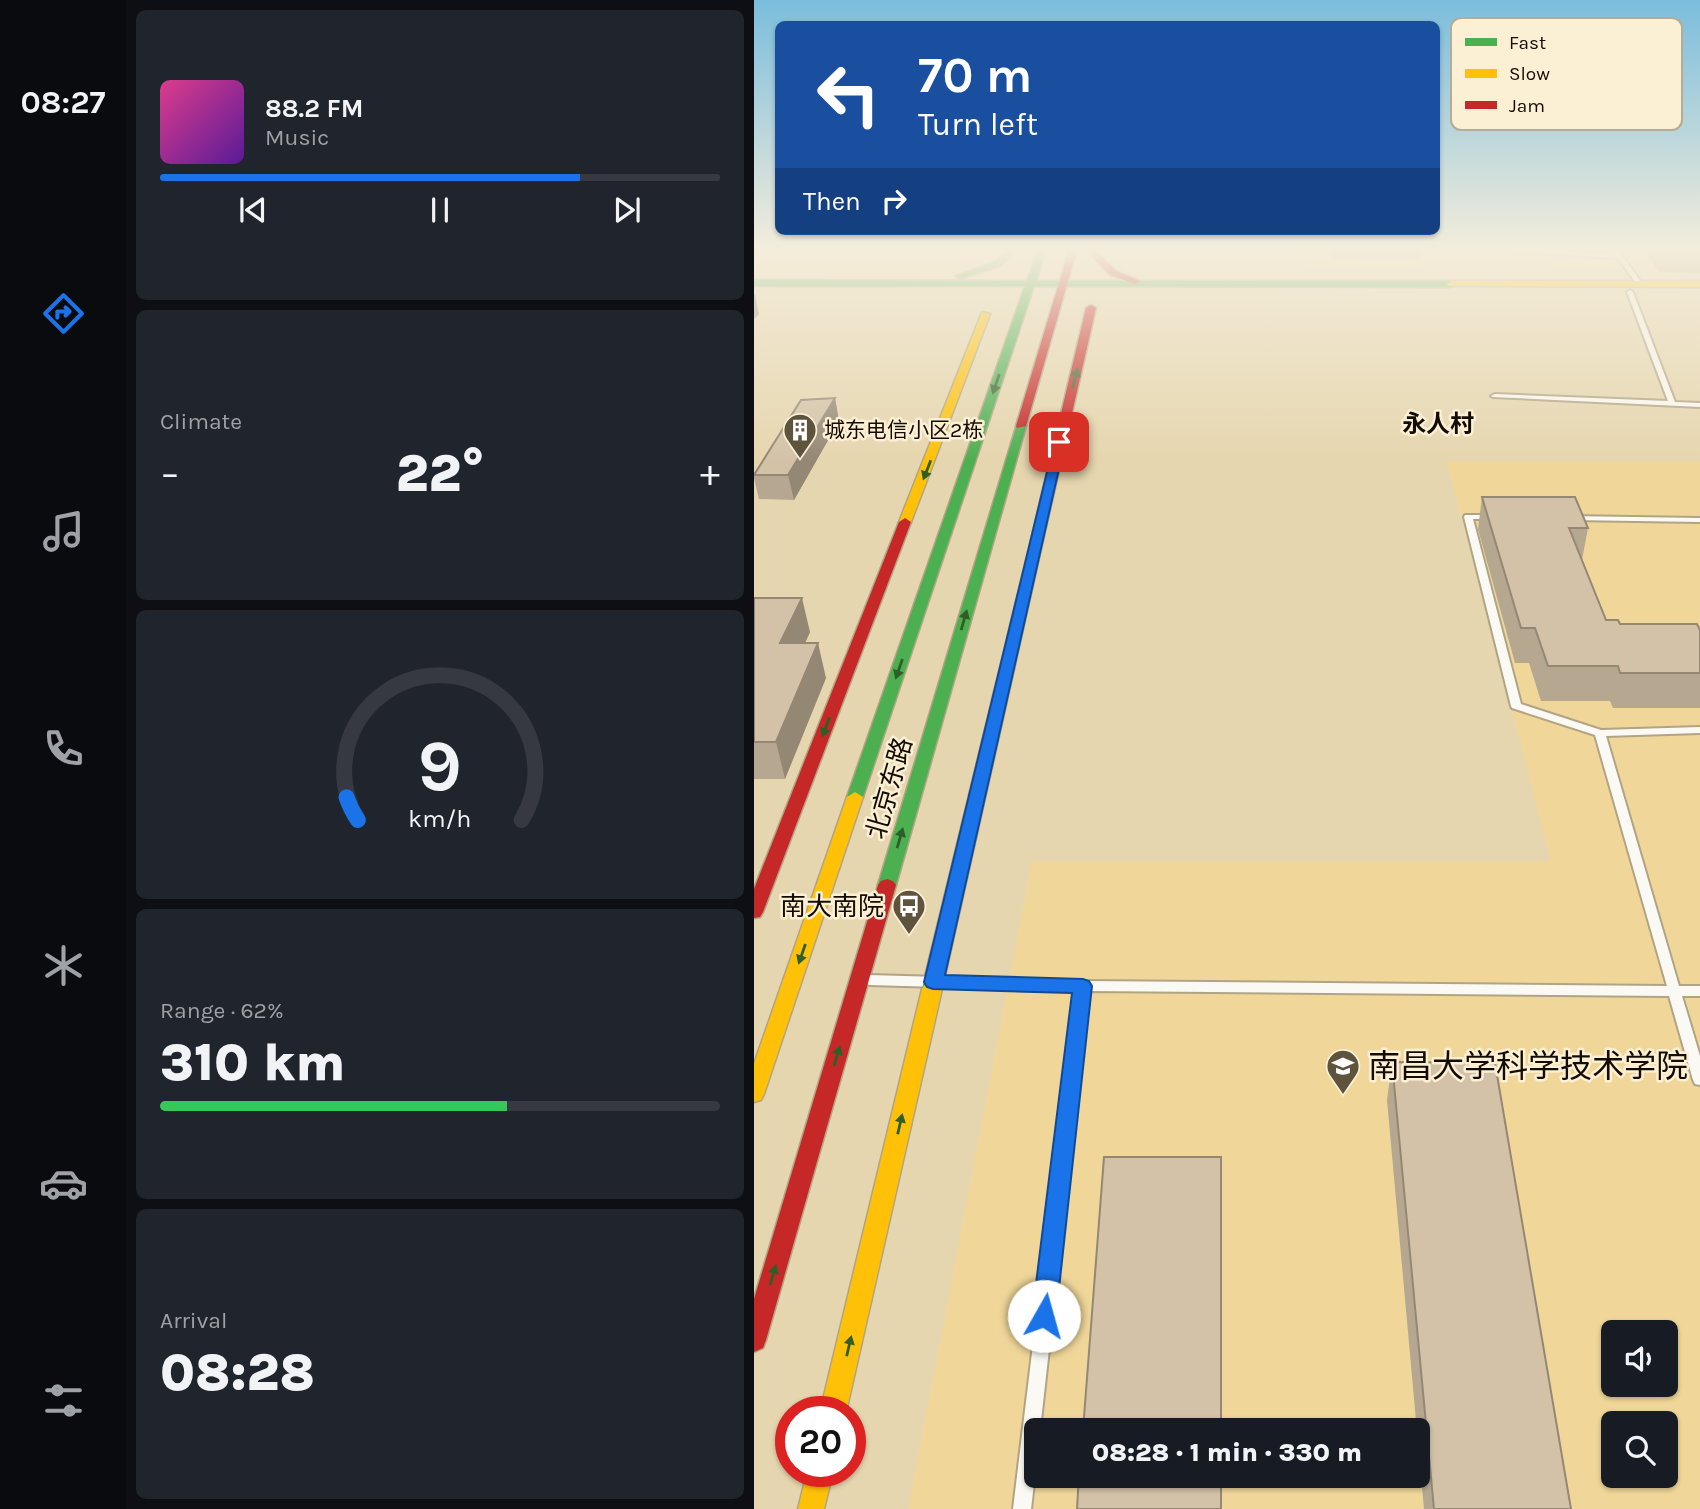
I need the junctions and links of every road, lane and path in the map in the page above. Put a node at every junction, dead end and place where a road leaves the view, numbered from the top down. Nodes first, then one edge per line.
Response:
1 (983, 320) edge
2 (992, 320) edge
3 (1018, 320) edge
4 (1051, 320) edge
5 (1078, 320) edge
6 (1100, 320) edge
7 (1645, 320) edge
8 (1045, 341) junction
9 (1008, 349) junction
10 (1495, 396) dead end
11 (1672, 404) junction
12 (1700, 405) edge
13 (1509, 517) edge
14 (1563, 518) edge
15 (1700, 520) edge
16 (1700, 730) edge
17 (1600, 733) junction
18 (754, 912) edge
19 (859, 980) junction
20 (933, 982) junction
21 (1083, 986) junction
22 (1673, 991) junction
23 (1700, 991) edge
24 (1700, 1080) edge
25 (754, 1094) edge
26 (754, 1340) edge
27 (837, 1396) edge
28 (816, 1487) edge
29 (811, 1509) edge
30 (1022, 1509) edge

1 -> 18 main road
2 - 9 main road
3 - 9 main road, 北京东路
4 - 8 main road, 北京东路
5 - 8 main road
20 -> 6 main road
7 - 11 lane
19 -> 8 main road, 北京东路
9 -> 25 main road, 北京东路
10 - 11 lane
11 - 12 lane
13 - 17 lane
14 - 15 lane
16 - 17 lane
17 - 22 lane
19 - 20 lane
26 -> 19 main road, 北京东路
20 - 21 lane
27 -> 20 main road
21 - 22 lane
21 - 30 lane
22 - 23 lane
22 - 24 lane
28 - 29 main road

